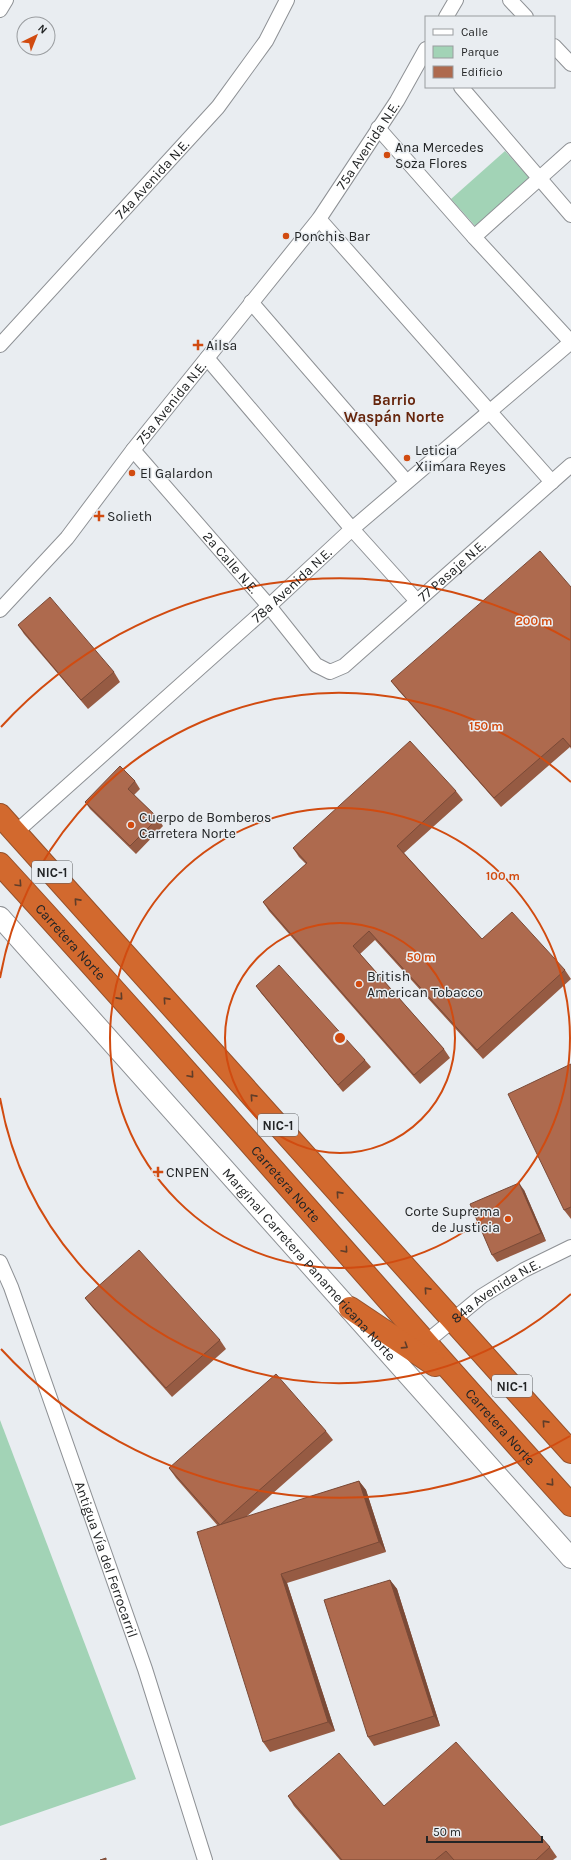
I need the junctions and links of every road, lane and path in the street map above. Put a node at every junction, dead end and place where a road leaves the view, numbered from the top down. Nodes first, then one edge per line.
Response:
1 (6, 0) edge
2 (287, 0) edge
3 (456, 0) edge
4 (510, 0) edge
5 (0, 10) edge
6 (447, 16) edge
7 (525, 16) edge
8 (555, 47) edge
9 (425, 51) edge
10 (571, 64) edge
11 (462, 88) edge
12 (378, 128) junction
13 (571, 150) edge
14 (540, 178) junction
15 (571, 214) edge
16 (319, 219) junction
17 (474, 237) junction
18 (251, 302) junction
19 (571, 342) edge
20 (0, 345) edge
21 (207, 358) junction
22 (488, 412) junction
23 (133, 450) junction
24 (571, 464) edge
25 (406, 481) junction
26 (552, 482) junction
27 (352, 529) junction
28 (417, 601) junction
29 (269, 606) junction
30 (0, 610) edge
31 (330, 672) joint
32 (0, 815) edge
33 (16, 832) junction
34 (0, 864) edge
35 (0, 917) edge
36 (571, 1247) edge
37 (0, 1262) edge
38 (350, 1308) junction
39 (453, 1319) junction
40 (425, 1343) junction
41 (455, 1377) junction
42 (571, 1452) edge
43 (571, 1505) edge
44 (571, 1558) edge
45 (205, 1860) edge

1 - 5 street
2 - 20 street, 74a Avenida N.E.
3 - 6 street
4 - 7 street
8 - 10 street
9 - 12 street, 75a Avenida N.E.
11 - 14 street
12 - 16 street, 75a Avenida N.E.
12 - 17 street
13 - 14 street
14 - 15 street
14 - 17 street
16 - 18 street, 75a Avenida N.E.
16 - 22 street
17 - 19 street
18 - 21 street, 75a Avenida N.E.
18 - 25 street
19 - 22 street, 78a Avenida N.E.
21 - 23 street, 75a Avenida N.E.
21 - 27 street
22 - 25 street, 78a Avenida N.E.
22 - 26 street
23 - 29 street, 2a Calle N.E.
23 - 30 street, 75a Avenida N.E.
24 - 26 street, 77 Pasaje N.E.
25 - 27 street, 78a Avenida N.E.
26 - 28 street, 77 Pasaje N.E.
27 - 28 street
27 - 29 street, 78a Avenida N.E.
28 - 31 street, 77 Pasaje N.E.
29 - 31 street, 2a Calle N.E.
29 - 33 street, 78a Avenida N.E.
32 - 33 highway, NIC-1
39 -> 33 highway, NIC-1
34 -> 40 highway, Carretera Norte / NIC-1
35 - 38 street, Marginal Carretera Panamericana Norte
36 - 39 street, 84a Avenida N.E.
37 - 45 street, Antigua Vía del Ferrocarril
38 -> 41 highway
38 - 44 street, Marginal Carretera Panamericana Norte
39 - 40 street, 84a Avenida N.E.
42 -> 39 highway, NIC-1
40 - 41 highway, Carretera Norte / NIC-1
41 -> 43 highway, Carretera Norte / NIC-1

